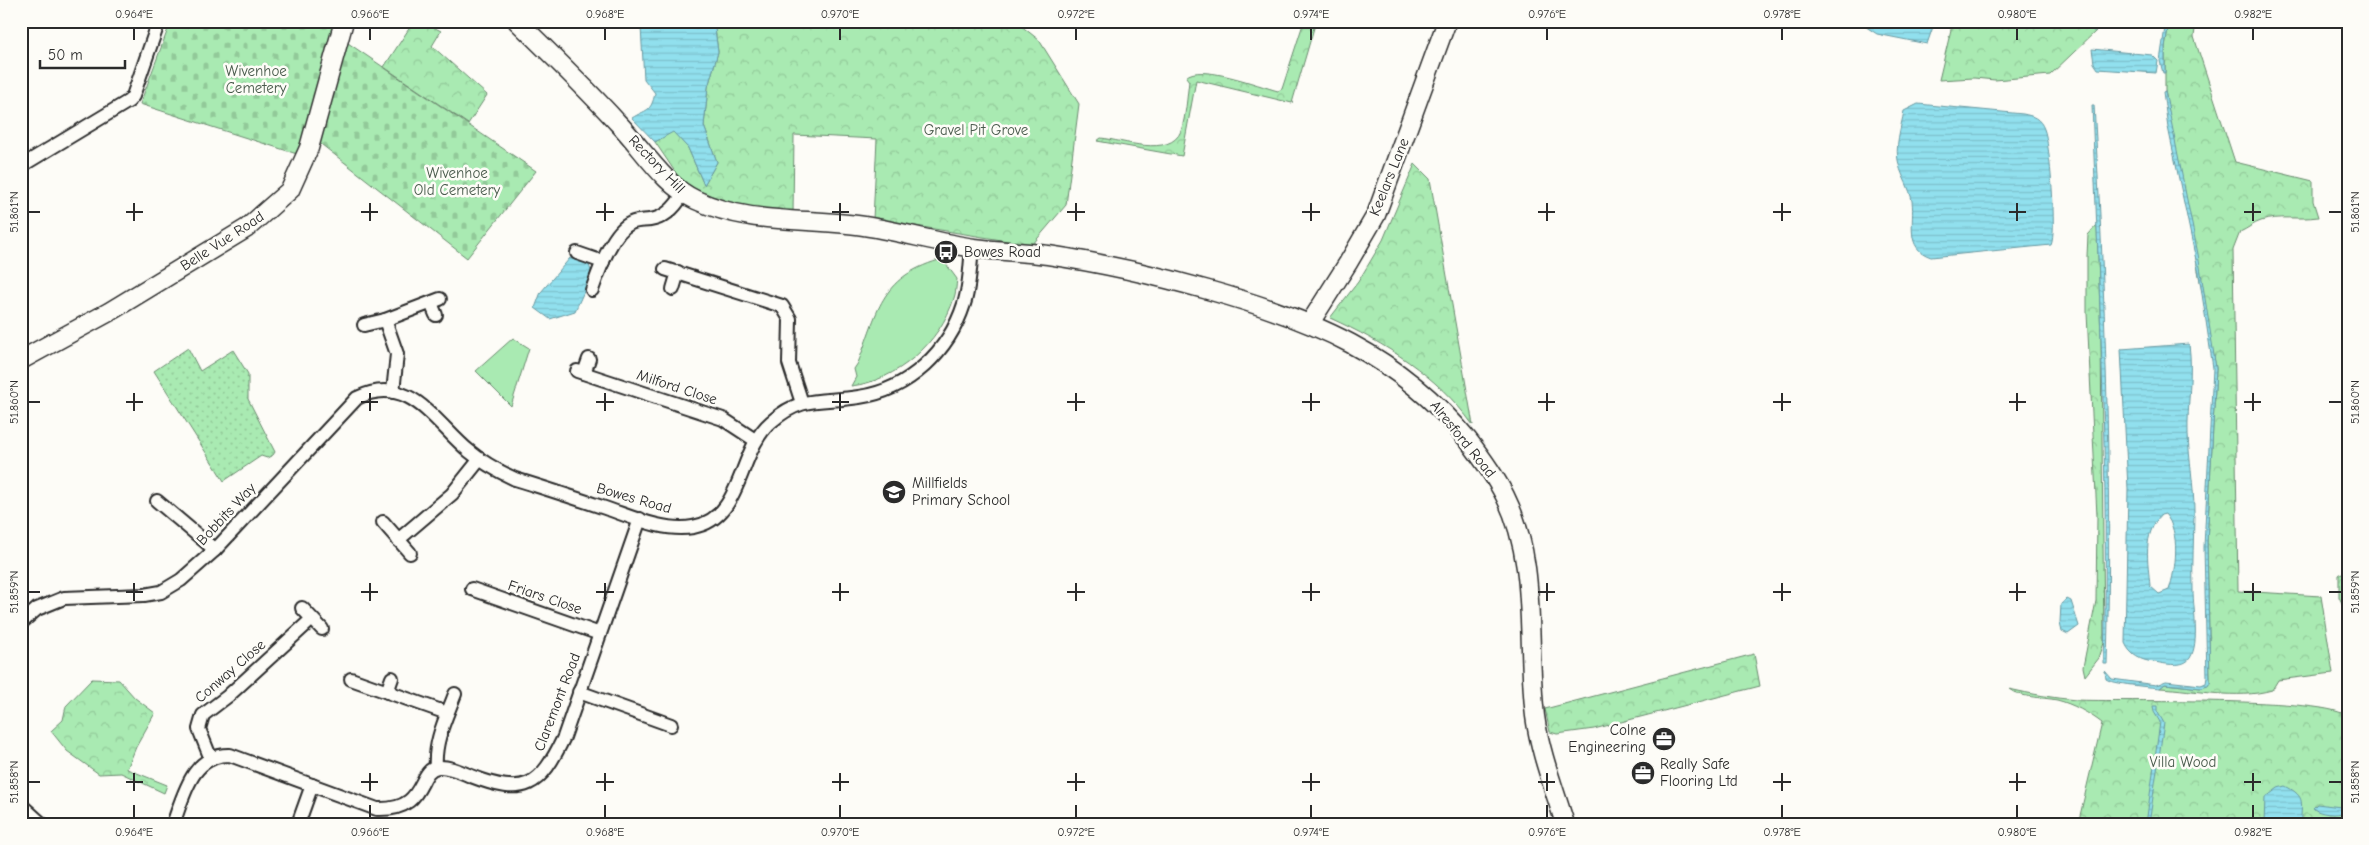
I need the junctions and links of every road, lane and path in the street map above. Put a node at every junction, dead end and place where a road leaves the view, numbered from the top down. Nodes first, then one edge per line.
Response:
1 (159, 21) edge
2 (344, 21) edge
3 (517, 21) edge
4 (1447, 21) edge
5 (21, 166) edge
6 (683, 194) junction
7 (972, 247) junction
8 (577, 254) dead end
9 (1048, 255) joint
10 (603, 262) junction
11 (673, 289) dead end
12 (592, 290) dead end
13 (436, 306) dead end
14 (385, 320) junction
15 (1310, 323) junction
16 (364, 326) dead end
17 (589, 359) dead end
18 (21, 360) edge
19 (393, 392) junction
20 (802, 403) junction
21 (427, 409) joint
22 (755, 440) junction
23 (480, 459) junction
24 (156, 505) dead end
25 (640, 519) junction
26 (383, 522) dead end
27 (398, 540) junction
28 (215, 550) junction
29 (410, 553) dead end
30 (476, 594) dead end
31 (302, 608) dead end
32 (312, 619) junction
33 (21, 623) edge
34 (322, 629) dead end
35 (600, 634) junction
36 (392, 678) dead end
37 (351, 679) dead end
38 (387, 692) junction
39 (579, 692) junction
40 (455, 694) dead end
41 (447, 713) junction
42 (664, 719) dead end
43 (211, 759) junction
44 (436, 767) junction
45 (312, 786) junction
46 (21, 805) edge
47 (42, 824) edge
48 (173, 824) edge
49 (298, 824) edge
50 (1564, 824) edge

1 - 5 street
2 - 18 street, Belle Vue Road
3 - 6 street, Rectory Hill
4 - 15 street, Keelars Lane
6 - 7 street, Rectory Hill
6 - 10 street
7 - 9 street, Rectory Hill
7 - 20 street, Bowes Road
8 - 10 street
9 - 15 street, Alresford Road
10 - 12 street
11 - 20 street
13 - 14 street
14 - 16 street
14 - 19 street
15 - 50 street, Alresford Road
17 - 22 street, Milford Close
19 - 21 street, Bobbits Way
19 - 28 street, Bobbits Way
20 - 22 street, Bowes Road
21 - 23 street, Bowes Road
22 - 25 street, Bowes Road
23 - 25 street, Bowes Road
23 - 27 street
24 - 28 street
25 - 35 street, Claremont Road
26 - 27 street
27 - 29 street
28 - 33 street, Bobbits Way
30 - 35 street, Friars Close
31 - 32 street
32 - 34 street
32 - 43 street, Conway Close
35 - 39 street, Claremont Road
36 - 38 street
37 - 38 street
38 - 41 street
39 - 42 street
39 - 44 street, Claremont Road
40 - 41 street
41 - 44 street
43 - 45 street
43 - 48 street
44 - 45 street
45 - 49 street
46 - 47 street

